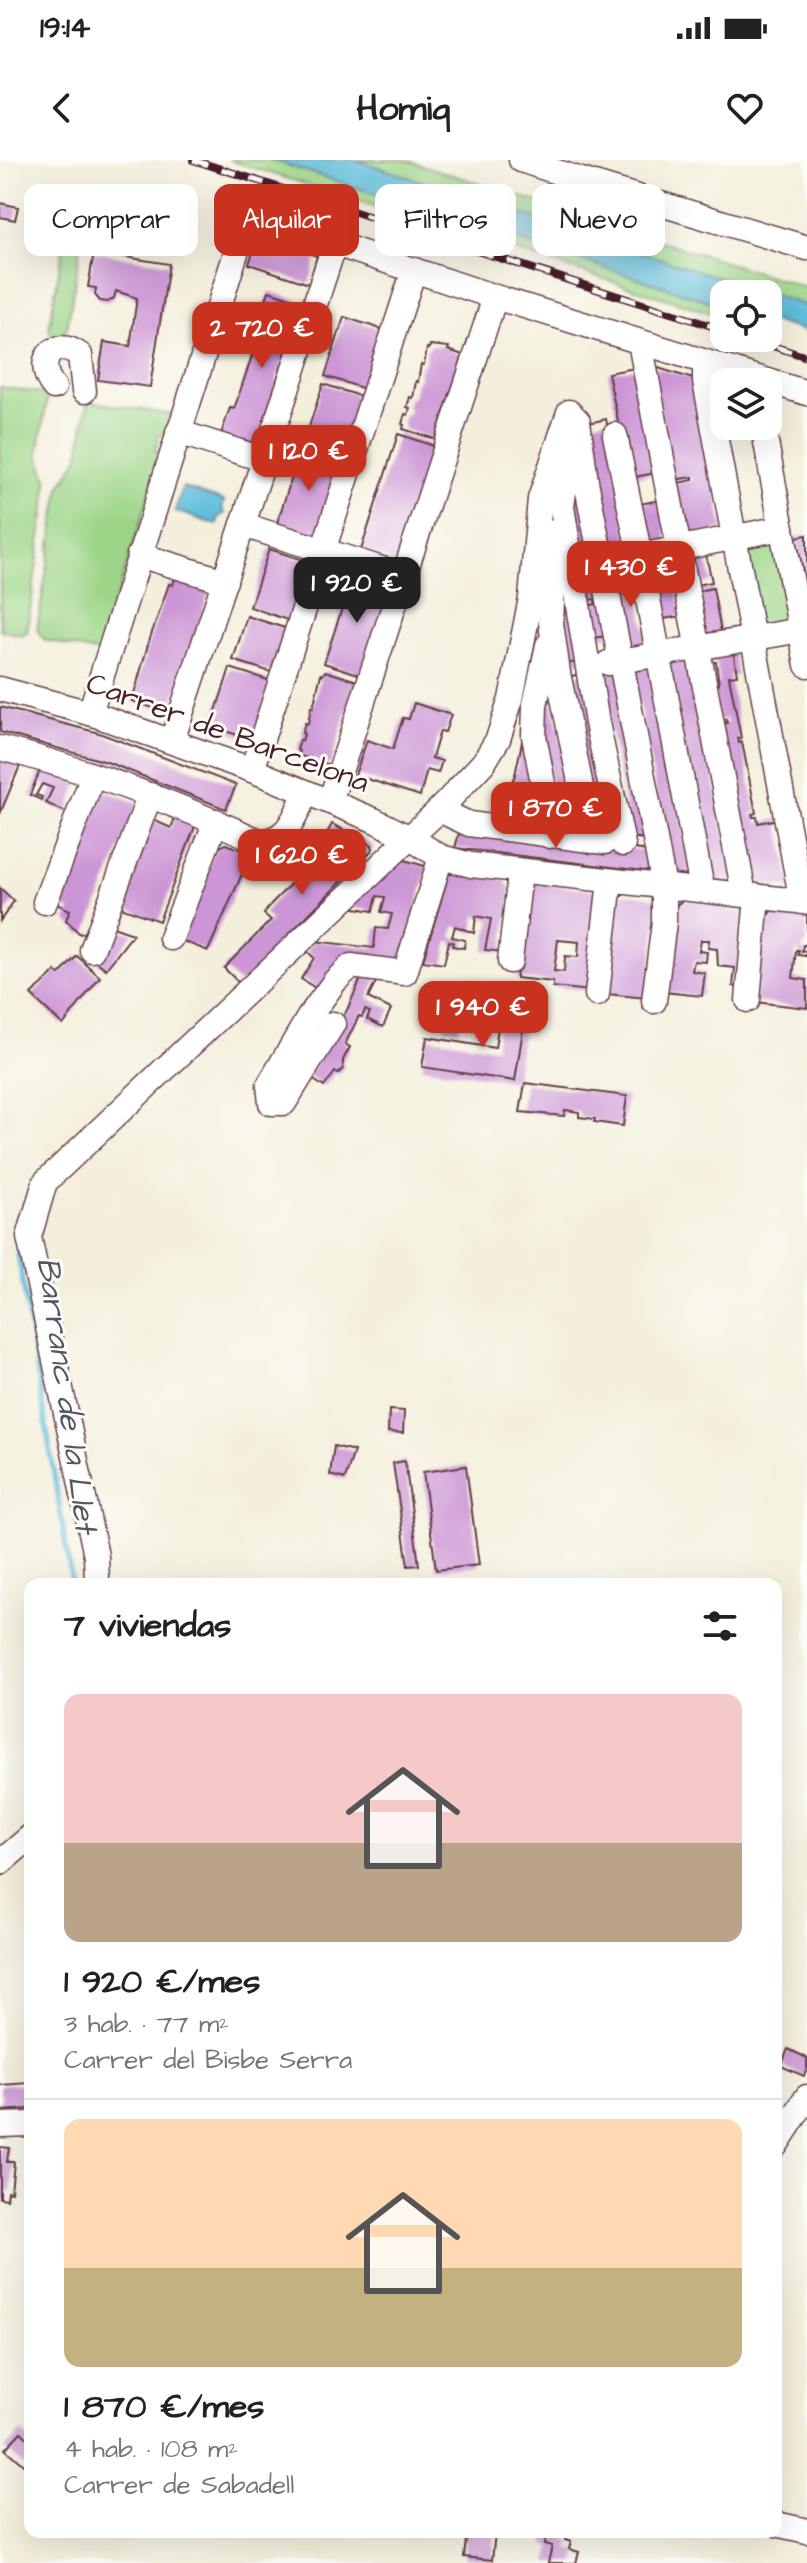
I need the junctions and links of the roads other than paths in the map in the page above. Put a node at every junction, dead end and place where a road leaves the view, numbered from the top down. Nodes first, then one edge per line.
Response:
1 (521, 160) edge
2 (583, 170) edge
3 (807, 248) edge
4 (359, 251) edge
5 (235, 256) edge
6 (331, 256) edge
7 (414, 270) junction
8 (495, 297) junction
9 (640, 342) junction
10 (705, 363) junction
11 (719, 368) edge
12 (54, 387) dead end
13 (782, 387) edge
14 (84, 391) dead end
15 (807, 393) edge
16 (178, 432) junction
17 (615, 435) dead end
18 (766, 440) edge
19 (581, 441) junction
20 (265, 460) junction
21 (563, 513) junction
22 (243, 525) junction
23 (782, 528) junction
24 (734, 537) junction
25 (678, 548) junction
26 (322, 551) junction
27 (139, 555) junction
28 (640, 556) junction
29 (603, 564) junction
30 (572, 570) junction
31 (404, 576) junction
32 (225, 581) junction
33 (551, 623) junction
34 (804, 629) edge
35 (753, 639) junction
36 (697, 648) junction
37 (658, 655) junction
38 (621, 661) junction
39 (807, 665) edge
40 (588, 667) junction
41 (558, 673) junction
42 (0, 689) edge
43 (90, 713) junction
44 (172, 741) junction
45 (0, 748) edge
46 (252, 770) junction
47 (93, 776) junction
48 (306, 793) junction
49 (150, 795) junction
50 (330, 802) junction
51 (439, 810) junction
52 (216, 821) junction
53 (550, 836) junction
54 (410, 838) junction
55 (592, 841) junction
56 (623, 844) junction
57 (659, 848) junction
58 (441, 857) junction
59 (520, 873) junction
60 (610, 881) junction
61 (664, 886) junction
62 (702, 889) junction
63 (750, 895) junction
64 (45, 902) dead end
65 (804, 902) edge
66 (171, 938) dead end
67 (92, 950) dead end
68 (510, 961) dead end
69 (597, 994) dead end
70 (748, 1000) dead end
71 (654, 1001) dead end
72 (333, 1024) dead end
73 (97, 1578) edge
74 (24, 1842) edge
75 (0, 1863) edge
76 (807, 2097) edge
77 (24, 2124) edge
78 (0, 2125) edge
79 (782, 2136) edge
80 (782, 2525) edge
81 (807, 2531) edge

1 - 2 street
2 - 3 street
4 - 7 street
5 - 16 street
6 - 20 street
7 - 8 street
7 - 26 street
8 - 9 street
8 - 31 street
9 - 10 street
9 - 25 street
10 - 11 street
10 - 24 street
12 - 14 street
13 - 15 street
16 - 20 street
16 - 27 street
17 - 28 street
18 - 23 street
19 - 21 street
19 - 29 street
19 - 51 street
20 - 22 street
21 - 30 street
21 - 33 street
22 - 26 street
22 - 32 street
23 - 24 street
23 - 34 street
24 - 25 street
24 - 35 street
25 - 28 street
25 - 36 street
26 - 31 street
26 - 46 street
27 - 32 street
27 - 43 street
28 - 29 street
28 - 37 street
29 - 30 street
29 - 38 street
30 - 40 street
31 - 50 street
32 - 44 street
33 - 41 street
33 - 53 street
34 - 35 street
34 - 39 street
35 - 36 street
35 - 65 street
36 - 37 street
36 - 63 street
37 - 38 street
37 - 62 street
38 - 40 street
38 - 57 street
40 - 41 street
40 - 56 street
41 - 55 street
42 - 43 street, Carrer de Barcelona
43 - 44 street, Carrer de Barcelona
44 - 46 street, Carrer de Barcelona
45 - 47 street
46 - 48 street, Carrer de Barcelona
47 - 49 street
47 - 64 street
48 - 50 street, Carrer de Barcelona
48 - 52 street
49 - 52 street
49 - 67 street
50 - 54 street, Carrer de Barcelona
51 - 53 street
51 - 54 street
52 - 66 street
53 - 55 street
54 - 58 street, Carrer de Barcelona
54 - 73 street
55 - 56 street
56 - 57 street
57 - 61 street
58 - 59 street, Carrer de Barcelona
58 - 72 street
59 - 60 street, Carrer de Barcelona
59 - 68 street
60 - 61 street, Carrer de Barcelona
60 - 69 street
61 - 62 street, Carrer de Barcelona
61 - 71 street
62 - 63 street, Carrer de Barcelona
63 - 65 street, Carrer de Barcelona
63 - 70 street
74 - 75 street
76 - 79 street
77 - 78 street
80 - 81 street

